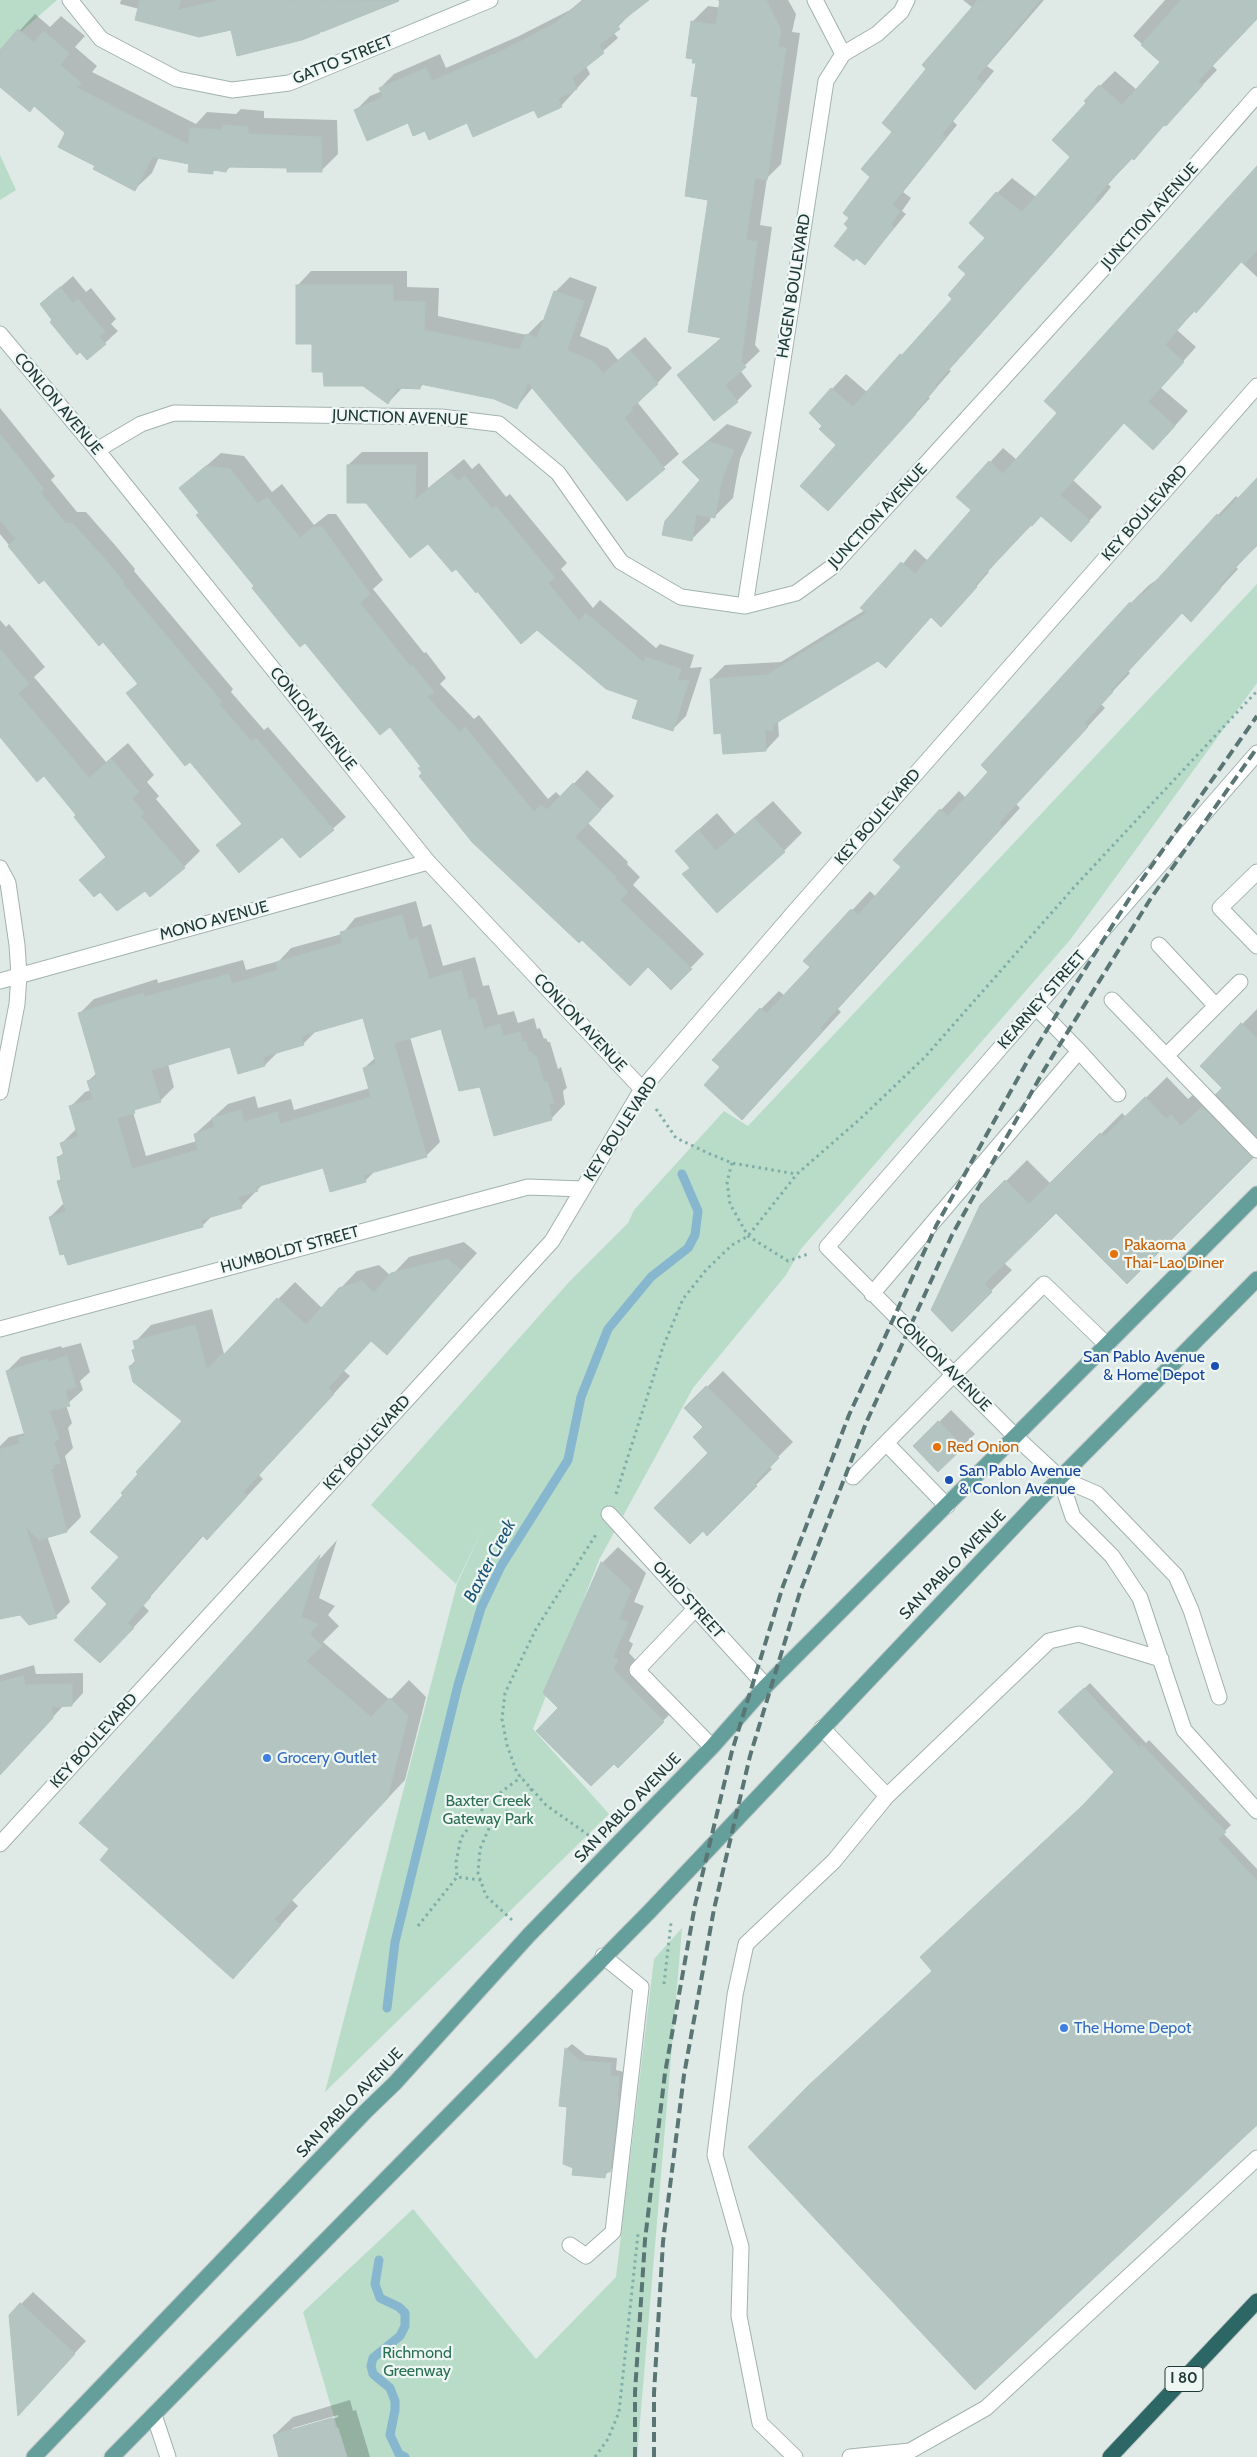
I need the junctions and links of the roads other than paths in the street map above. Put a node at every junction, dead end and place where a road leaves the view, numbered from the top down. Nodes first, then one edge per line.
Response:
1 (70, 0) edge
2 (490, 0) edge
3 (816, 0) edge
4 (907, 0) edge
5 (844, 54) junction
6 (1257, 95) edge
7 (0, 334) edge
8 (1257, 386) edge
9 (97, 450) junction
10 (745, 606) junction
11 (1257, 753) edge
12 (428, 862) junction
13 (0, 868) edge
14 (1257, 872) edge
15 (1159, 945) dead end
16 (1257, 946) edge
17 (19, 975) junction
18 (0, 981) edge
19 (1240, 982) dead end
20 (1112, 1000) dead end
21 (1216, 1006) junction
22 (1036, 1007) junction
23 (1079, 1051) junction
24 (1166, 1056) junction
25 (642, 1090) junction
26 (0, 1092) edge
27 (1118, 1094) dead end
28 (1257, 1150) edge
29 (582, 1189) junction
30 (1257, 1194) edge
31 (828, 1248) joint
32 (1257, 1279) edge
33 (872, 1294) junction
34 (0, 1328) edge
35 (1107, 1345) junction
36 (953, 1374) junction
37 (1016, 1437) junction
38 (886, 1443) junction
39 (853, 1477) dead end
40 (1060, 1478) junction
41 (948, 1506) junction
42 (609, 1514) dead end
43 (695, 1609) junction
44 (1161, 1659) junction
45 (766, 1686) junction
46 (1219, 1697) dead end
47 (822, 1728) junction
48 (712, 1747) junction
49 (887, 1796) junction
50 (1257, 1811) edge
51 (0, 1844) edge
52 (604, 1956) junction
53 (1257, 2158) edge
54 (570, 2245) dead end
55 (1257, 2301) edge
56 (154, 2415) junction
57 (34, 2457) edge
58 (112, 2457) edge
59 (168, 2457) edge
60 (795, 2457) edge
61 (850, 2457) edge
62 (1110, 2457) edge

1 - 2 street, GATTO STREET
3 - 5 street
4 - 5 street, HAGEN BOULEVARD
5 - 10 street, HAGEN BOULEVARD
6 - 10 street, JUNCTION AVENUE
7 - 9 street, CONLON AVENUE
8 - 25 street, KEY BOULEVARD
9 - 10 street, JUNCTION AVENUE
9 - 12 street, CONLON AVENUE
11 - 22 street, KEARNEY STREET
12 - 17 street, MONO AVENUE
12 - 25 street, CONLON AVENUE
13 - 17 street
14 - 16 street
15 - 21 street
17 - 18 street, MONO AVENUE
17 - 26 street
19 - 21 street
20 - 24 street
21 - 24 street
22 - 23 street
22 - 31 street, KEARNEY STREET
23 - 27 street
23 - 33 street
24 - 28 street
25 - 29 street, KEY BOULEVARD
29 - 34 street, HUMBOLDT STREET
29 - 51 street, KEY BOULEVARD
30 - 35 main road, SAN PABLO AVENUE
31 - 33 street, CONLON AVENUE
32 - 40 main road, SAN PABLO AVENUE
33 - 36 street, CONLON AVENUE
35 - 36 street
35 - 37 main road, SAN PABLO AVENUE
36 - 37 street, CONLON AVENUE
36 - 38 street
37 - 40 street, CONLON AVENUE
37 - 41 main road, SAN PABLO AVENUE
38 - 39 street
38 - 41 street
40 - 44 street
40 - 46 street
40 - 47 main road, SAN PABLO AVENUE
41 - 45 main road, SAN PABLO AVENUE
42 - 43 street, OHIO STREET
43 - 45 street, OHIO STREET
43 - 48 street
44 - 49 street
44 - 50 street
45 - 48 main road, SAN PABLO AVENUE
47 - 49 street
47 - 52 main road, SAN PABLO AVENUE
48 - 57 main road, SAN PABLO AVENUE
49 - 60 street
52 - 54 street
52 - 56 main road, SAN PABLO AVENUE
53 - 61 street
55 - 62 highway, I 80
56 - 58 main road, SAN PABLO AVENUE
56 - 59 street

